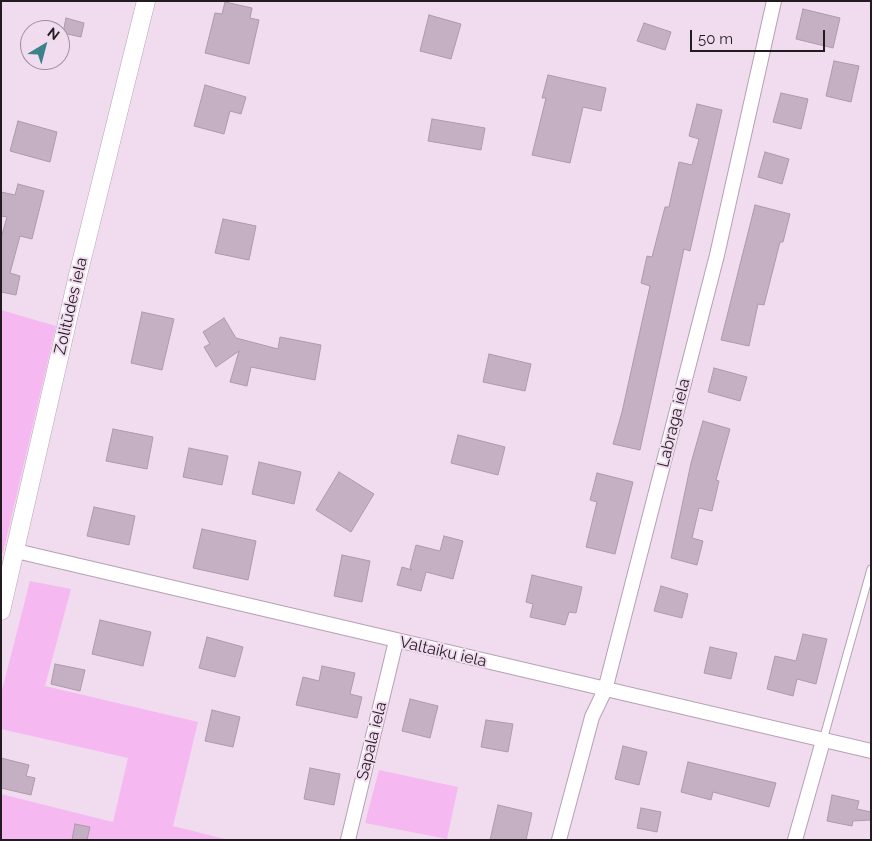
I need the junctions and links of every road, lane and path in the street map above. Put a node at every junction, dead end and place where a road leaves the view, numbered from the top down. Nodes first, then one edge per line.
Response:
1 (146, 1) edge
2 (774, 1) edge
3 (16, 551) junction
4 (871, 569) edge
5 (5, 577) edge
6 (1, 611) edge
7 (396, 642) junction
8 (605, 690) junction
9 (823, 740) junction
10 (871, 752) edge
11 (348, 840) edge
12 (559, 840) edge
13 (795, 840) edge

1 - 3 street, Zolitūdes iela
2 - 8 street, Labraga iela
3 - 5 street, Zolitūdes iela
3 - 7 street, Valtaiķu iela
4 - 9 lane
5 - 6 street, Zolitūdes iela
7 - 8 street, Valtaiķu iela
7 - 11 street, Sapala iela
8 - 9 street, Valtaiķu iela
8 - 12 street, Labraga iela
9 - 10 street, Valtaiķu iela
9 - 13 street

